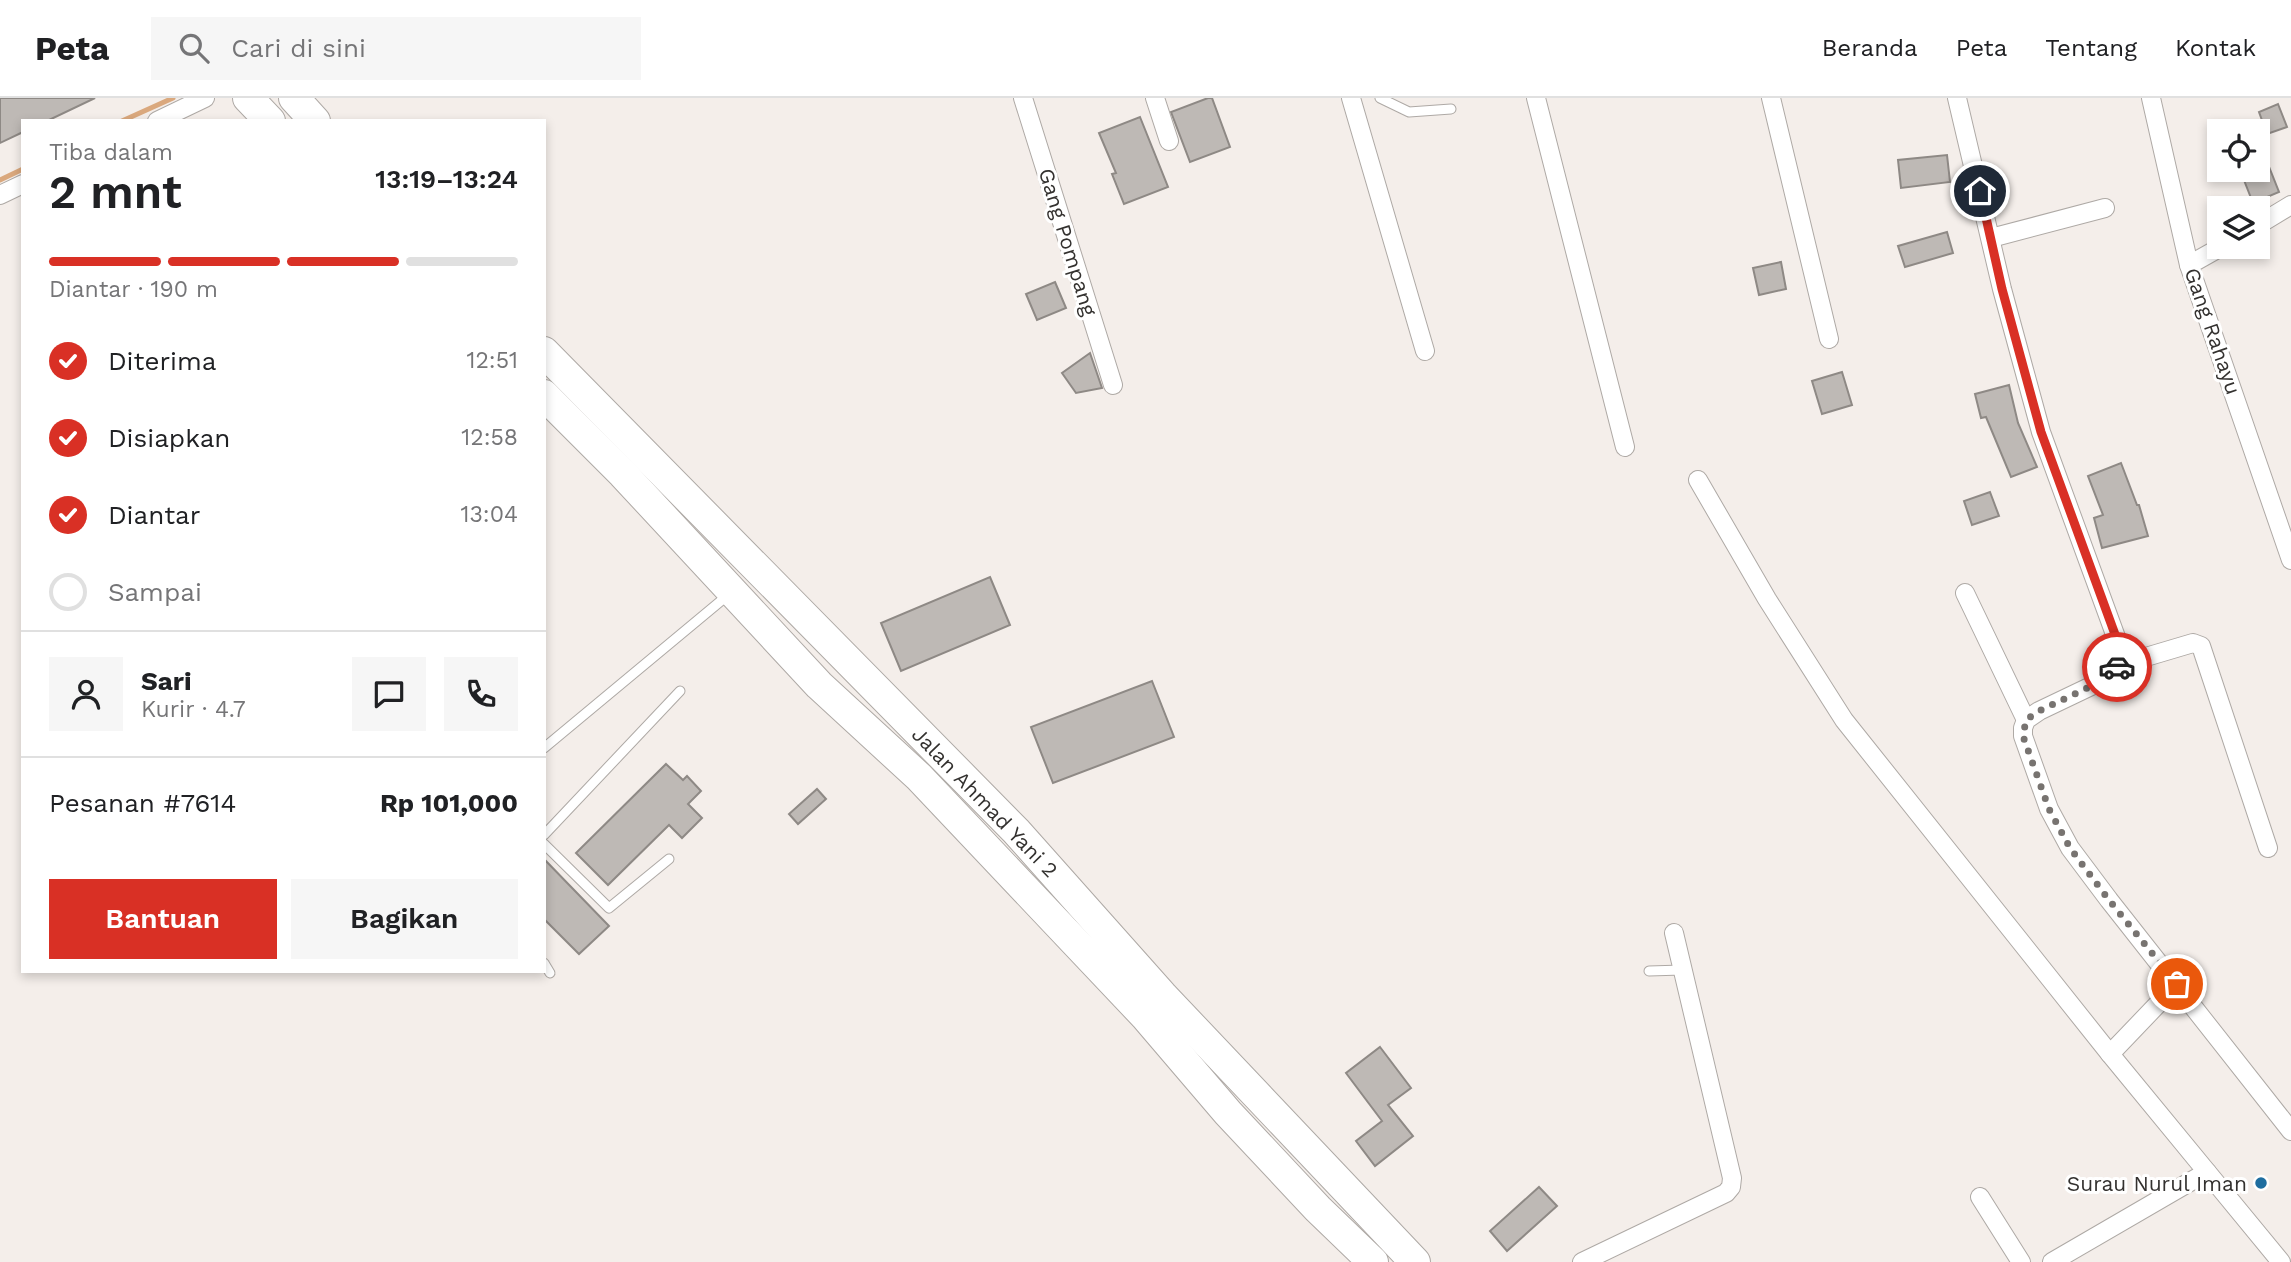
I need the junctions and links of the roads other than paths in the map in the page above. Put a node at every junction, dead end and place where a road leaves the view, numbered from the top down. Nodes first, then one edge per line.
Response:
1 (205, 98) edge
2 (248, 98) edge
3 (294, 98) edge
4 (1023, 98) edge
5 (1155, 98) edge
6 (1351, 98) edge
7 (1380, 98) edge
8 (1536, 98) edge
9 (1771, 98) edge
10 (1957, 98) edge
11 (2151, 98) edge
12 (1451, 109) dead end
13 (161, 119) edge
14 (268, 119) edge
15 (313, 119) edge
16 (1169, 141) dead end
17 (21, 185) edge
18 (0, 195) edge
19 (2291, 205) edge
20 (2105, 208) dead end
21 (2270, 218) edge
22 (1991, 238) junction
23 (2207, 255) edge
24 (2189, 265) junction
25 (1829, 338) dead end
26 (1425, 351) dead end
27 (546, 354) edge
28 (1113, 385) dead end
29 (546, 397) edge
30 (1625, 447) dead end
31 (1698, 480) dead end
32 (2291, 560) edge
33 (733, 591) junction
34 (1965, 593) dead end
35 (2119, 665) junction
36 (680, 691) dead end
37 (2026, 720) junction
38 (546, 746) edge
39 (546, 833) edge
40 (546, 846) edge
41 (2268, 848) dead end
42 (669, 859) dead end
43 (1674, 933) dead end
44 (546, 966) edge
45 (1682, 970) junction
46 (1649, 971) dead end
47 (550, 973) dead end
48 (2177, 984) junction
49 (2109, 1054) junction
50 (2291, 1131) edge
51 (2207, 1172) junction
52 (1980, 1196) dead end
53 (1373, 1262) edge
54 (1415, 1262) edge
55 (1582, 1262) edge
56 (2021, 1262) edge
57 (2052, 1262) edge
58 (2281, 1262) edge

1 - 13 street
2 - 14 highway
3 - 15 highway
4 - 28 street, Gang Pompang
5 - 16 street
6 - 26 street
7 - 12 lane
8 - 30 street
9 - 25 street
10 - 22 street
11 - 24 street, Gang Rahayu
17 - 18 street
19 - 21 street
20 - 22 street
22 - 35 street
23 - 24 street
24 - 32 street, Gang Rahayu
27 - 54 highway, Jalan Ahmad Yani 2
29 - 33 highway, Jalan Ahmad Yani 2
31 - 49 street
33 - 38 lane
33 - 53 highway, Jalan Ahmad Yani 2
34 - 37 street
35 - 37 street
35 - 41 street
36 - 39 lane
37 - 48 street
40 - 42 lane
43 - 45 street
44 - 47 lane
45 - 46 lane
45 - 55 street
48 - 49 street
48 - 50 street
49 - 51 street
51 - 57 street
51 - 58 street
52 - 56 street

